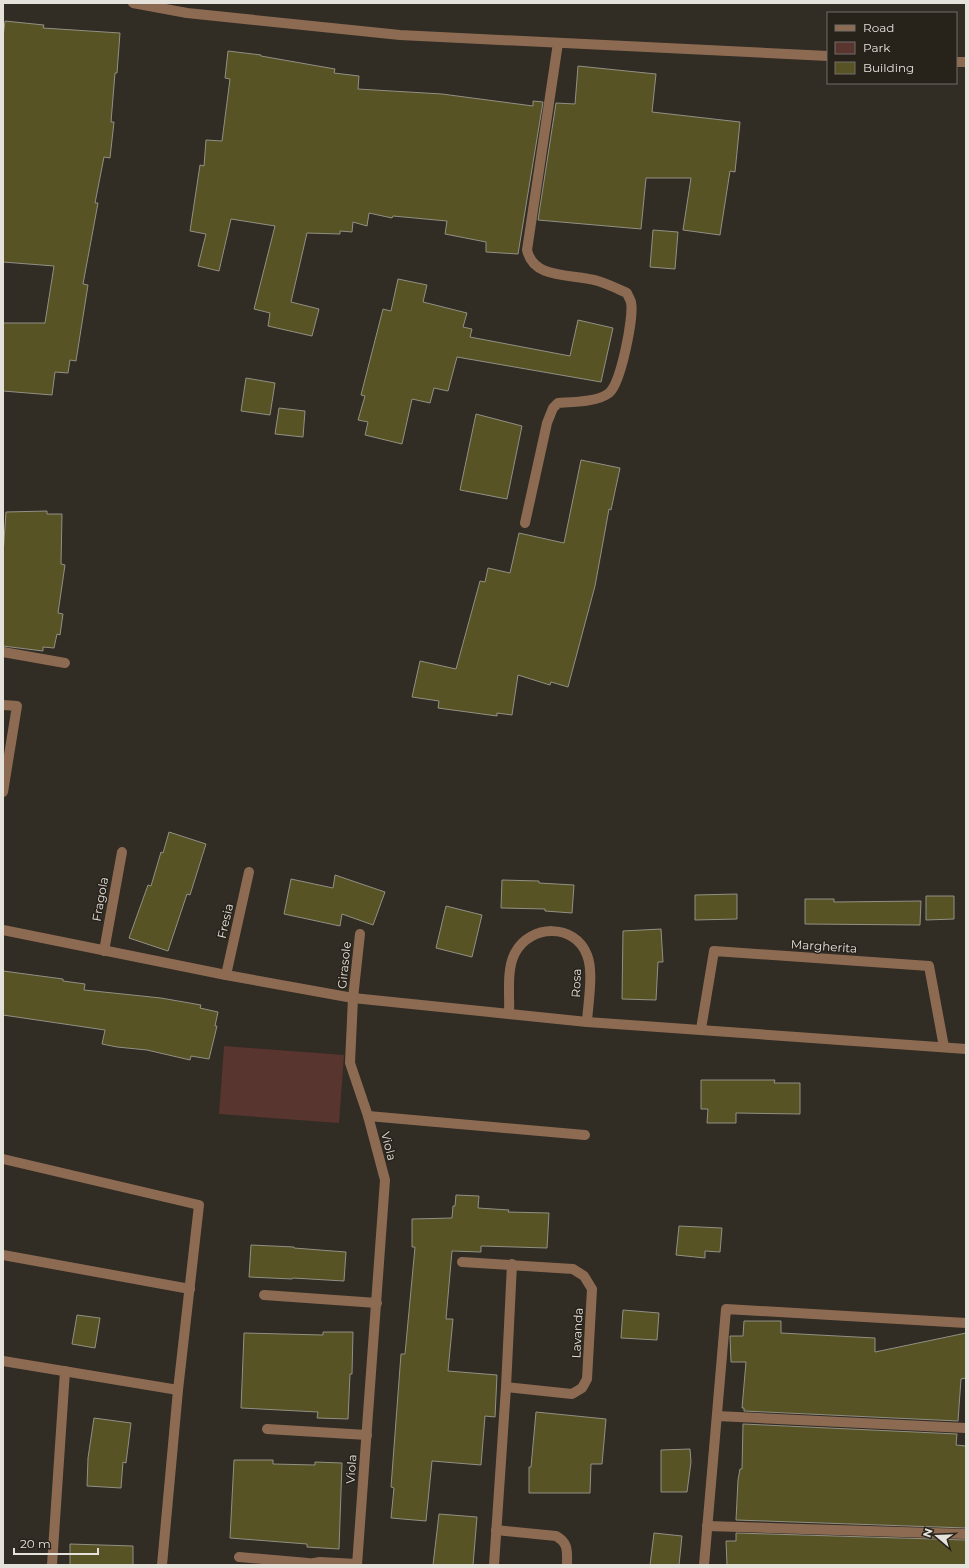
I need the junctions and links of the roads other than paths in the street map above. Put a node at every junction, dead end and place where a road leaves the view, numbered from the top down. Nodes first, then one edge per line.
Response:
1 (133, 3) edge
2 (558, 43) junction
3 (827, 56) edge
4 (525, 523) dead end
5 (3, 652) edge
6 (65, 663) dead end
7 (3, 705) edge
8 (3, 792) edge
9 (122, 852) dead end
10 (250, 872) dead end
11 (3, 930) edge
12 (360, 934) dead end
13 (104, 951) junction
14 (226, 976) junction
15 (353, 998) junction
16 (510, 1014) junction
17 (587, 1022) junction
18 (701, 1029) junction
19 (944, 1047) junction
20 (966, 1048) edge
21 (368, 1116) junction
22 (585, 1135) dead end
23 (3, 1159) edge
24 (3, 1255) edge
25 (462, 1262) dead end
26 (512, 1264) junction
27 (190, 1289) junction
28 (264, 1295) dead end
29 (377, 1303) junction
30 (966, 1323) edge
31 (3, 1361) edge
32 (65, 1371) junction
33 (506, 1387) junction
34 (178, 1390) junction
35 (717, 1416) junction
36 (966, 1428) edge
37 (267, 1429) dead end
38 (367, 1435) junction
39 (707, 1526) junction
40 (496, 1530) junction
41 (966, 1534) edge
42 (239, 1557) dead end
43 (305, 1564) edge
44 (52, 1565) edge
45 (162, 1565) edge
46 (357, 1565) edge
47 (494, 1565) edge
48 (567, 1565) edge
49 (704, 1565) edge

1 - 2 street
2 - 3 street
2 - 4 street
5 - 6 street
7 - 8 street
9 - 13 street, Fragola
10 - 14 street, Fresia
11 - 13 street
12 - 15 street, Girasole
13 - 14 street
14 - 15 street
15 - 16 street
15 - 21 street, Viola
16 - 17 street
16 - 17 street, Rosa
17 - 18 street
18 - 19 street
18 - 19 street, Margherita
19 - 20 street
21 - 22 street
21 - 29 street, Viola
23 - 27 street
24 - 27 street
25 - 26 street, Lavanda
26 - 33 street
26 - 33 street, Lavanda
27 - 34 street
28 - 29 street
29 - 38 street, Viola
30 - 35 street
31 - 32 street
32 - 34 street
32 - 44 street
33 - 40 street
34 - 45 street
35 - 36 street
35 - 39 street
37 - 38 street
38 - 46 street, Viola
39 - 41 street
39 - 49 street
40 - 47 street
40 - 48 street
42 - 43 street
43 - 46 street

